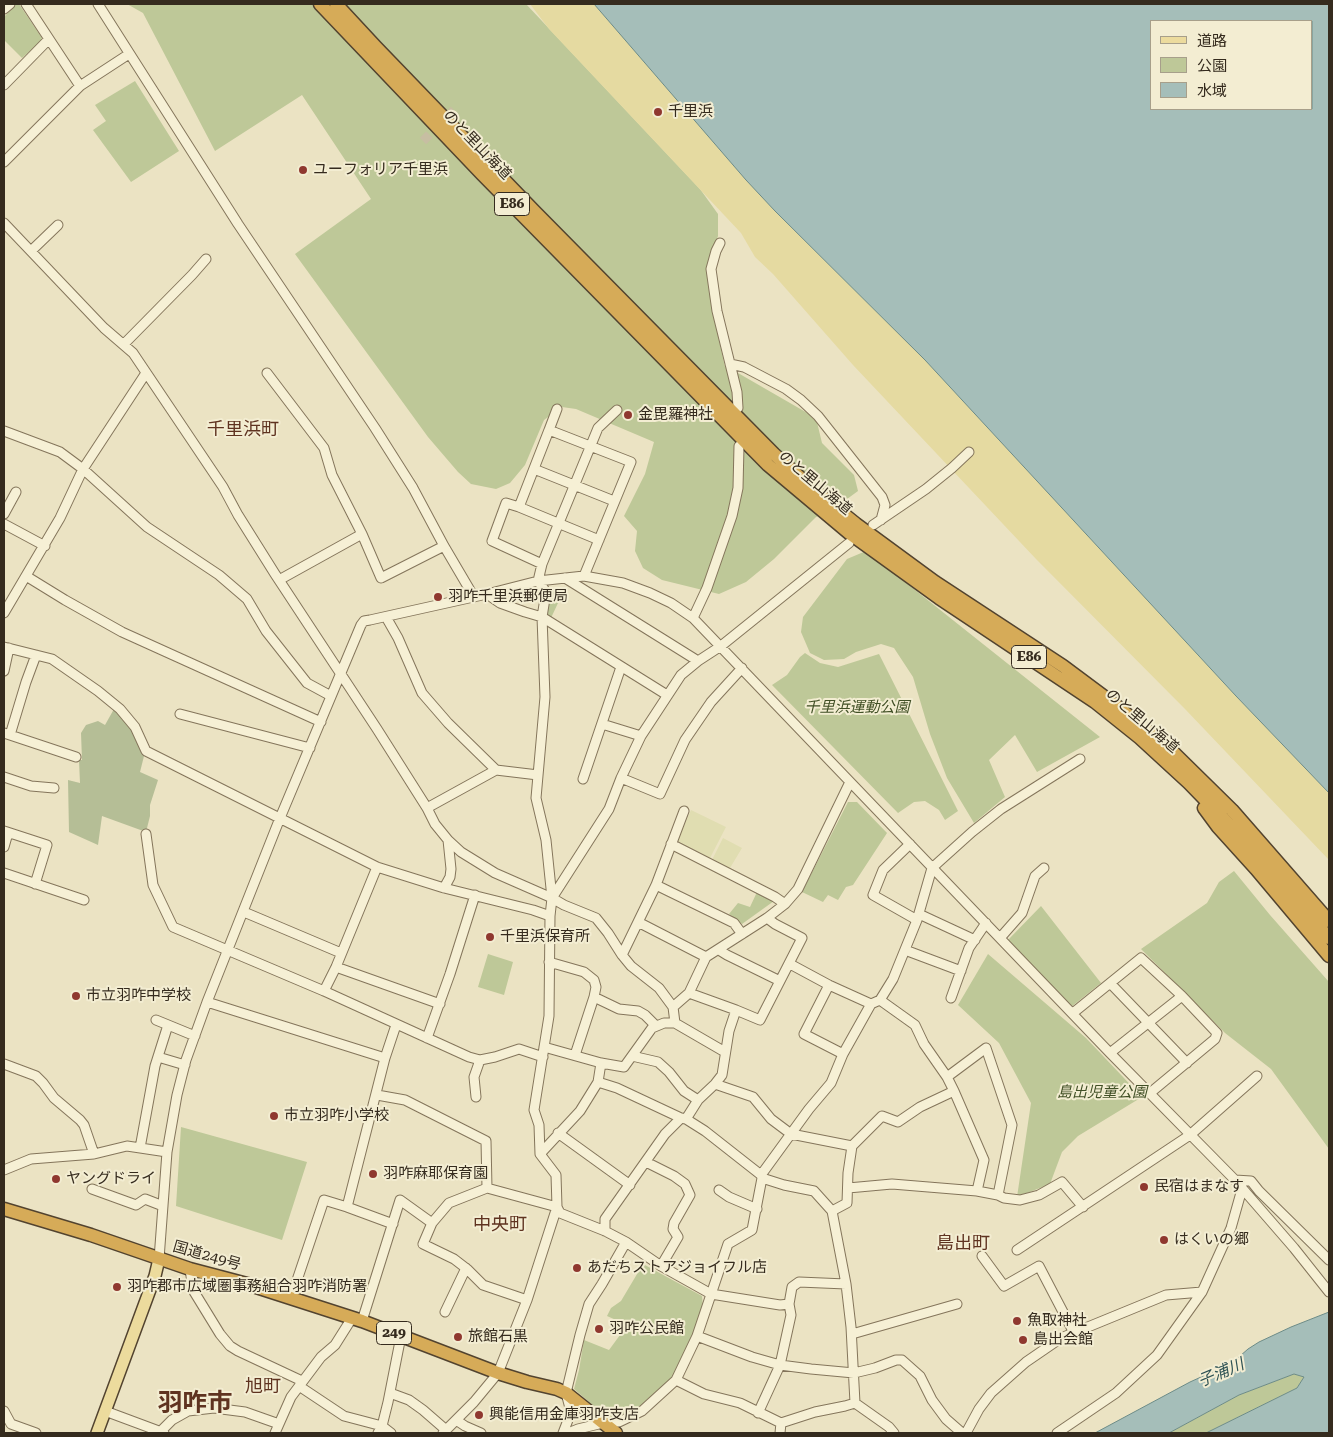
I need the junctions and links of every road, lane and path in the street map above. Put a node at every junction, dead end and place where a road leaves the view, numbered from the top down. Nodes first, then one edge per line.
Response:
1 (10, 4) edge
2 (26, 4) edge
3 (98, 4) edge
4 (316, 4) edge
5 (320, 4) edge
6 (336, 4) edge
7 (345, 4) edge
8 (4, 9) edge
9 (341, 26) junction
10 (49, 39) junction
11 (376, 47) junction
12 (130, 54) junction
13 (4, 85) edge
14 (80, 86) junction
15 (4, 162) edge
16 (4, 223) edge
17 (58, 225) dead end
18 (720, 243) dead end
19 (30, 251) junction
20 (206, 259) dead end
21 (124, 344) junction
22 (730, 364) junction
23 (146, 373) junction
24 (267, 373) dead end
25 (738, 408) dead end
26 (558, 409) dead end
27 (617, 410) dead end
28 (549, 430) junction
29 (4, 431) edge
30 (739, 446) dead end
31 (590, 447) junction
32 (969, 452) dead end
33 (82, 469) junction
34 (534, 469) junction
35 (574, 486) junction
36 (16, 492) dead end
37 (614, 501) junction
38 (519, 507) junction
39 (4, 514) edge
40 (4, 524) edge
41 (559, 524) junction
42 (362, 534) junction
43 (599, 540) junction
44 (849, 543) dead end
45 (45, 546) junction
46 (444, 546) junction
47 (542, 564) junction
48 (26, 576) junction
49 (584, 576) junction
50 (564, 578) junction
51 (279, 580) junction
52 (538, 581) junction
53 (487, 594) junction
54 (474, 596) junction
55 (4, 613) edge
56 (386, 616) junction
57 (542, 617) junction
58 (693, 618) junction
59 (721, 646) junction
60 (6, 648) edge
61 (36, 655) junction
62 (698, 661) junction
63 (621, 667) junction
64 (742, 668) junction
65 (4, 671) edge
66 (341, 674) junction
67 (331, 696) junction
68 (667, 696) junction
69 (180, 714) dead end
70 (321, 722) junction
71 (602, 724) junction
72 (7, 734) edge
73 (641, 736) junction
74 (310, 748) junction
75 (76, 757) dead end
76 (1080, 758) dead end
77 (1166, 762) junction
78 (496, 770) junction
79 (538, 775) junction
80 (4, 778) edge
81 (622, 778) junction
82 (583, 779) dead end
83 (850, 782) junction
84 (54, 788) dead end
85 (427, 808) junction
86 (684, 810) dead end
87 (280, 818) junction
88 (6, 832) edge
89 (146, 834) dead end
90 (448, 840) junction
91 (671, 844) junction
92 (910, 844) junction
93 (4, 847) edge
94 (378, 867) junction
95 (932, 868) junction
96 (1044, 868) dead end
97 (4, 873) edge
98 (35, 884) junction
99 (656, 885) junction
100 (444, 888) junction
101 (476, 895) junction
102 (552, 898) junction
103 (84, 900) dead end
104 (784, 904) junction
105 (244, 912) junction
106 (550, 916) junction
107 (918, 917) junction
108 (767, 918) junction
109 (1329, 921) edge
110 (638, 922) junction
111 (986, 923) junction
112 (742, 934) junction
113 (1000, 938) junction
114 (1329, 938) edge
115 (975, 940) junction
116 (229, 950) junction
117 (719, 950) junction
118 (905, 950) junction
119 (341, 953) junction
120 (622, 956) junction
121 (1329, 956) edge
122 (706, 958) junction
123 (550, 962) junction
124 (790, 964) junction
125 (336, 967) junction
126 (961, 971) junction
127 (780, 981) junction
128 (1110, 982) junction
129 (829, 985) junction
130 (324, 991) junction
131 (689, 993) junction
132 (1182, 996) junction
133 (594, 997) junction
134 (951, 998) dead end
135 (880, 1000) junction
136 (208, 1002) junction
137 (440, 1004) junction
138 (870, 1004) junction
139 (673, 1007) junction
140 (736, 1010) junction
141 (1073, 1013) junction
142 (156, 1020) dead end
143 (675, 1023) junction
144 (1148, 1023) junction
145 (168, 1025) junction
146 (396, 1025) junction
147 (656, 1026) junction
148 (194, 1036) junction
149 (427, 1038) junction
150 (544, 1047) junction
151 (725, 1052) junction
152 (1110, 1053) junction
153 (843, 1054) junction
154 (575, 1055) junction
155 (158, 1056) junction
156 (632, 1056) junction
157 (543, 1057) junction
158 (385, 1058) junction
159 (480, 1060) junction
160 (601, 1063) junction
161 (1186, 1063) junction
162 (4, 1064) edge
163 (185, 1065) junction
164 (1257, 1076) dead end
165 (947, 1077) junction
166 (598, 1082) junction
167 (716, 1084) junction
168 (954, 1091) junction
169 (1150, 1093) junction
170 (377, 1095) junction
171 (476, 1097) dead end
172 (698, 1100) junction
173 (684, 1119) junction
174 (558, 1133) junction
175 (792, 1134) junction
176 (1190, 1135) junction
177 (852, 1146) junction
178 (140, 1148) junction
179 (167, 1152) junction
180 (94, 1154) junction
181 (540, 1154) junction
182 (646, 1162) junction
183 (4, 1170) edge
184 (762, 1176) junction
185 (1235, 1180) junction
186 (630, 1185) junction
187 (487, 1188) junction
188 (848, 1188) junction
189 (92, 1189) dead end
190 (1242, 1189) junction
191 (719, 1190) dead end
192 (977, 1191) junction
193 (998, 1195) junction
194 (162, 1206) junction
195 (347, 1207) junction
196 (557, 1207) junction
197 (1083, 1207) junction
198 (4, 1209) edge
199 (757, 1209) junction
200 (832, 1211) junction
201 (432, 1223) junction
202 (393, 1224) junction
203 (604, 1231) junction
204 (626, 1242) junction
205 (1017, 1250) dead end
206 (982, 1256) dead end
207 (159, 1258) junction
208 (1329, 1260) edge
209 (661, 1266) junction
210 (466, 1268) junction
211 (190, 1269) junction
212 (846, 1284) junction
213 (1202, 1292) junction
214 (1329, 1292) edge
215 (711, 1294) junction
216 (290, 1298) junction
217 (527, 1300) junction
218 (789, 1304) junction
219 (957, 1304) dead end
220 (445, 1312) dead end
221 (357, 1319) junction
222 (1074, 1333) junction
223 (852, 1334) junction
224 (401, 1336) junction
225 (697, 1336) junction
226 (780, 1365) junction
227 (498, 1373) junction
228 (854, 1373) junction
229 (676, 1380) junction
230 (300, 1383) junction
231 (390, 1393) junction
232 (566, 1393) junction
233 (855, 1402) junction
234 (105, 1411) junction
235 (4, 1412) edge
236 (758, 1413) junction
237 (456, 1420) junction
238 (603, 1423) junction
239 (781, 1423) junction
240 (380, 1430) edge
241 (277, 1431) edge
242 (444, 1431) edge
243 (162, 1432) edge
244 (36, 1433) edge
245 (97, 1433) edge
246 (391, 1433) edge
247 (481, 1433) edge
248 (562, 1433) edge
249 (568, 1433) edge
250 (616, 1433) edge
251 (780, 1433) edge
252 (894, 1433) edge
253 (962, 1433) edge
254 (966, 1433) edge
255 (1058, 1433) edge

1 - 8 street
2 - 10 street
3 - 12 street
4 - 9 highway
5 - 9 highway, のと里山海道 / E86
6 - 11 highway, のと里山海道 / E86
7 - 11 highway
9 - 77 highway, のと里山海道 / E86
10 - 13 street
10 - 14 street
11 - 109 highway, のと里山海道 / E86
12 - 14 street
12 - 46 street
14 - 15 street
16 - 19 street
17 - 19 street
18 - 22 street
19 - 21 street
20 - 21 street
21 - 23 street
22 - 25 street
22 - 32 street
23 - 33 street
23 - 51 street
24 - 42 street
26 - 28 street
27 - 31 street
28 - 31 street
28 - 34 street
29 - 33 street
30 - 58 street
31 - 35 street
31 - 37 street
33 - 45 street
33 - 67 street
34 - 35 street
34 - 38 street
35 - 37 street
35 - 41 street
36 - 39 street
37 - 43 street
38 - 41 street
38 - 47 street
40 - 45 street
41 - 43 street
41 - 47 street
42 - 46 street
42 - 51 street
43 - 49 street
44 - 59 street
45 - 48 street
46 - 54 street
47 - 52 street
48 - 55 street
48 - 70 street
49 - 50 street
49 - 58 street
50 - 52 street
50 - 62 street
51 - 66 street
52 - 53 street
52 - 57 street
53 - 54 street
53 - 57 street
54 - 56 street
56 - 66 street
56 - 78 street
57 - 63 street
57 - 79 street
58 - 59 street
59 - 62 street
59 - 64 street
60 - 61 street
60 - 65 street
61 - 72 street
61 - 87 street
62 - 68 street
63 - 68 street
63 - 71 street
64 - 81 street
64 - 83 street
66 - 67 street
66 - 85 street
67 - 70 street
68 - 73 street
69 - 74 street
70 - 74 street
71 - 73 street
71 - 82 street
72 - 75 street
73 - 81 street
74 - 87 street
76 - 95 street
77 - 114 highway, のと里山海道 / E86
77 - 121 highway
78 - 79 street
78 - 85 street
79 - 102 street
80 - 84 street
81 - 102 street
83 - 92 street
83 - 104 street
85 - 90 street
86 - 91 street
87 - 94 street
87 - 105 street
88 - 93 street
88 - 98 street
89 - 116 street
90 - 100 street
90 - 102 street
91 - 99 street
91 - 104 street
92 - 95 street
92 - 107 street
94 - 100 street
94 - 119 street
95 - 107 street
95 - 111 street
96 - 113 street
97 - 98 street
98 - 103 street
99 - 110 street
99 - 112 street
100 - 101 street
101 - 106 street
101 - 137 street
102 - 106 street
102 - 120 street
104 - 108 street
105 - 116 street
105 - 119 street
106 - 123 street
107 - 115 street
107 - 118 street
108 - 112 street
108 - 124 street
110 - 120 street
110 - 122 street
111 - 113 street
111 - 115 street
112 - 117 street
113 - 141 street
115 - 126 street
116 - 130 street
116 - 136 street
117 - 122 street
117 - 127 street
118 - 126 street
118 - 135 street
119 - 125 street
120 - 139 street
122 - 131 street
123 - 133 street
123 - 150 street
124 - 127 street
124 - 129 street
125 - 130 street
125 - 137 street
126 - 134 street
127 - 140 street
128 - 132 street
128 - 141 street
128 - 144 street
129 - 138 street
129 - 153 street
130 - 146 street
131 - 139 street
131 - 140 street
132 - 144 street
132 - 161 street
133 - 147 street
133 - 154 street
135 - 138 street
135 - 165 street
136 - 148 street
136 - 158 street
137 - 149 street
138 - 153 street
139 - 143 street
140 - 151 street
141 - 152 street
142 - 145 street
143 - 147 street
143 - 151 street
144 - 152 street
144 - 161 street
145 - 148 street
145 - 155 street
146 - 149 street
146 - 158 street
147 - 156 street
148 - 163 street
149 - 159 street
150 - 154 street
150 - 157 street
151 - 167 street
152 - 169 street
153 - 175 street
154 - 160 street
155 - 163 street
155 - 178 street
156 - 160 street
156 - 172 street
157 - 159 street
157 - 181 street
158 - 170 street
159 - 171 street
160 - 166 street
161 - 169 street
162 - 180 street
163 - 179 street
164 - 176 street
165 - 168 street
165 - 193 street
166 - 173 street
166 - 174 street
167 - 172 street
167 - 175 street
168 - 177 street
168 - 192 street
169 - 176 street
170 - 187 street
170 - 195 street
172 - 173 street
173 - 182 street
173 - 184 street
174 - 181 street
174 - 186 street
175 - 177 street
175 - 184 street
176 - 185 street
176 - 197 street
177 - 188 street
178 - 179 street
178 - 180 street
179 - 194 street
180 - 183 street
181 - 196 street
182 - 186 street
182 - 209 street
184 - 199 street
184 - 200 street
185 - 190 street
185 - 208 street
186 - 203 street
187 - 196 street
187 - 201 street
188 - 192 street
188 - 200 street
189 - 194 street
190 - 213 street
190 - 214 street
191 - 199 street
192 - 193 street
193 - 197 street
194 - 207 street
195 - 202 street
195 - 216 street
196 - 203 street
196 - 217 street
197 - 205 street
198 - 207 highway, 国道249号 / 249
199 - 215 street
200 - 212 street
201 - 202 street
201 - 210 street
202 - 221 street
203 - 204 street
204 - 209 street
204 - 232 street
206 - 222 street
207 - 211 highway, 国道249号 / 249
207 - 234 main road
209 - 215 street
210 - 217 street
210 - 220 street
211 - 216 highway, 国道249号 / 249
211 - 230 street
212 - 218 street
212 - 223 street
213 - 222 street
213 - 255 street
215 - 218 street
215 - 225 street
216 - 221 highway, 国道249号 / 249
217 - 227 street
218 - 226 street
219 - 223 street
221 - 224 highway, 国道249号 / 249
221 - 230 street
222 - 254 street
223 - 228 street
224 - 227 highway, 国道249号 / 249
224 - 231 street
225 - 226 street
225 - 229 street
226 - 228 street
226 - 236 street
227 - 232 highway, 国道249号 / 249
227 - 237 street
228 - 233 street
228 - 253 street
229 - 236 street
229 - 238 street
230 - 240 street
230 - 241 street
231 - 240 street
231 - 242 street
232 - 238 highway, 国道249号 / 249
232 - 248 street
233 - 239 street
233 - 252 street
234 - 243 street
234 - 245 main road
235 - 244 street
236 - 239 street
237 - 242 street
237 - 247 street
238 - 249 street
238 - 250 highway, 国道249号 / 249
239 - 251 street
240 - 246 street
241 - 243 street

